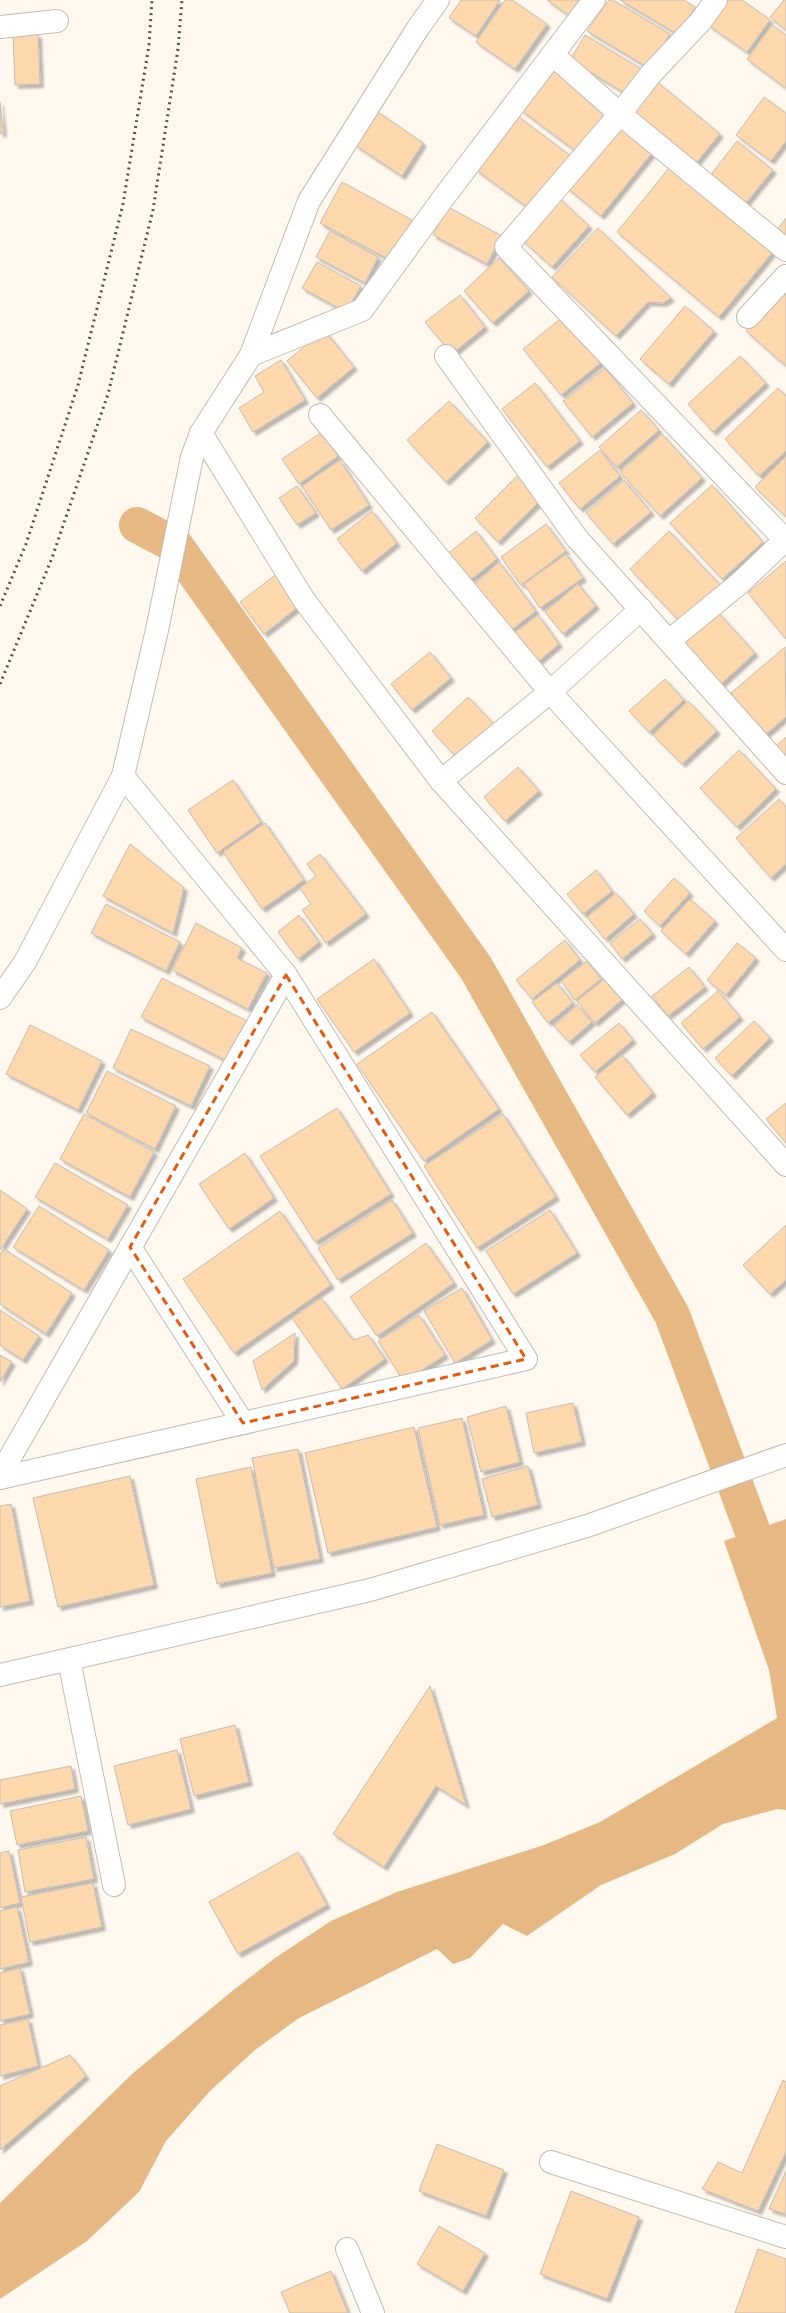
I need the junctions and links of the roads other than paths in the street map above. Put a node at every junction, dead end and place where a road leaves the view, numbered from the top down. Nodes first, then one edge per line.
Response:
1 (438, 0) edge
2 (594, 0) edge
3 (716, 0) edge
4 (57, 21) dead end
5 (0, 27) edge
6 (553, 55) junction
7 (620, 114) junction
8 (786, 250) edge
9 (786, 276) edge
10 (748, 317) dead end
11 (251, 355) junction
12 (446, 356) dead end
13 (320, 415) dead end
14 (200, 433) junction
15 (785, 539) edge
16 (641, 609) junction
17 (669, 641) junction
18 (550, 692) junction
19 (786, 773) edge
20 (124, 776) junction
21 (441, 781) junction
22 (786, 950) edge
23 (286, 976) junction
24 (0, 998) edge
25 (786, 1165) edge
26 (130, 1247) junction
27 (243, 1423) junction
28 (786, 1455) edge
29 (0, 1474) edge
30 (0, 1478) edge
31 (69, 1660) junction
32 (0, 1675) edge
33 (114, 1885) dead end
34 (551, 2162) dead end
35 (786, 2237) edge
36 (347, 2249) dead end
37 (373, 2313) edge

1 - 11 street
2 - 6 street
3 - 7 street
4 - 5 street
6 - 7 street
6 - 11 street
7 - 8 street
7 - 15 street
9 - 10 street
11 - 14 street
12 - 16 street
13 - 18 street
14 - 20 street
14 - 21 street
15 - 17 street
16 - 17 street
16 - 18 street
17 - 19 street
18 - 21 street
18 - 22 street
20 - 23 street
20 - 24 street
21 - 25 street
23 - 26 street
23 - 27 street
26 - 27 street
26 - 29 street
27 - 30 street
28 - 31 street
31 - 32 street
31 - 33 street
34 - 35 street
36 - 37 street

